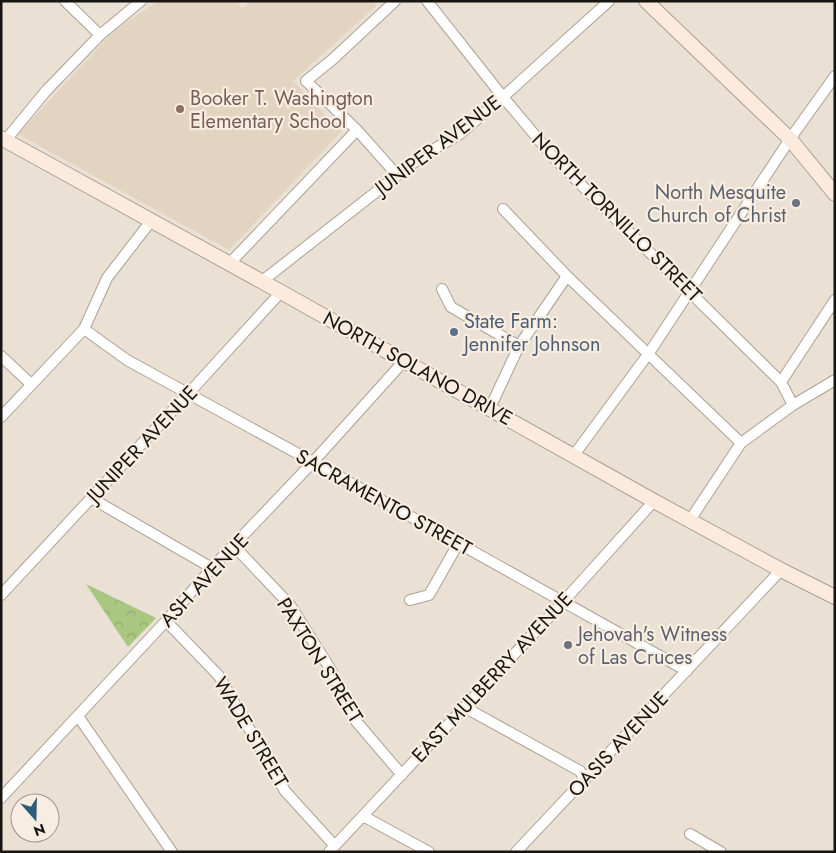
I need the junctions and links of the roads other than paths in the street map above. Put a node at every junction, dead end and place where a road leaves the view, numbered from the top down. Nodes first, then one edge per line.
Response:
1 (65, 1) edge
2 (141, 1) edge
3 (395, 1) edge
4 (427, 1) edge
5 (608, 1) edge
6 (646, 1) edge
7 (100, 35) junction
8 (835, 76) edge
9 (503, 97) junction
10 (357, 130) junction
11 (790, 139) junction
12 (3, 140) edge
13 (397, 175) junction
14 (835, 194) edge
15 (502, 209) dead end
16 (151, 221) junction
17 (229, 264) junction
18 (567, 276) junction
19 (262, 282) junction
20 (442, 289) dead end
21 (688, 290) junction
22 (281, 292) junction
23 (835, 300) edge
24 (84, 329) junction
25 (519, 346) junction
26 (649, 353) junction
27 (1, 356) edge
28 (404, 361) junction
29 (835, 380) edge
30 (781, 382) junction
31 (31, 384) junction
32 (188, 394) junction
33 (793, 405) junction
34 (490, 408) junction
35 (1, 417) edge
36 (741, 444) junction
37 (574, 456) junction
38 (313, 462) junction
39 (91, 498) junction
40 (654, 501) junction
41 (690, 520) junction
42 (458, 544) junction
43 (235, 547) junction
44 (212, 568) junction
45 (781, 570) junction
46 (1, 595) edge
47 (835, 597) edge
48 (410, 600) dead end
49 (563, 602) junction
50 (166, 621) junction
51 (686, 671) junction
52 (464, 707) junction
53 (78, 716) junction
54 (402, 775) junction
55 (585, 780) junction
56 (1, 798) edge
57 (363, 816) junction
58 (690, 834) dead end
59 (706, 848) edge
60 (332, 849) edge
61 (172, 852) edge
62 (429, 852) edge
63 (516, 852) edge
64 (721, 852) edge

1 - 7 street
2 - 7 street
3 - 10 street
4 - 9 street, NORTH TORNILLO STREET
5 - 9 street, JUNIPER AVENUE
6 - 11 main road
7 - 12 street
8 - 11 street
9 - 13 street, JUNIPER AVENUE
9 - 21 street, NORTH TORNILLO STREET
10 - 13 street
10 - 17 street
11 - 14 main road
11 - 21 street
12 - 16 main road, NORTH SOLANO DRIVE
13 - 19 street, JUNIPER AVENUE
15 - 18 street
16 - 17 main road, NORTH SOLANO DRIVE
16 - 24 street
17 - 19 main road, NORTH SOLANO DRIVE
18 - 25 street
18 - 26 street
19 - 22 main road, NORTH SOLANO DRIVE
20 - 25 street
21 - 26 street
21 - 30 street, NORTH TORNILLO STREET
22 - 28 main road, NORTH SOLANO DRIVE
22 - 32 street, JUNIPER AVENUE
23 - 30 street
24 - 31 street
24 - 32 street, SACRAMENTO STREET
25 - 34 street
26 - 36 street
26 - 37 street
27 - 31 street
28 - 34 main road, NORTH SOLANO DRIVE
28 - 38 street, ASH AVENUE
29 - 33 street
30 - 33 street, NORTH TORNILLO STREET
31 - 35 street
32 - 38 street, SACRAMENTO STREET
32 - 39 street, JUNIPER AVENUE
33 - 36 street
34 - 37 main road, NORTH SOLANO DRIVE
36 - 41 street
37 - 40 main road, NORTH SOLANO DRIVE
38 - 42 street, SACRAMENTO STREET
38 - 43 street, ASH AVENUE
39 - 44 street
39 - 46 street, JUNIPER AVENUE
40 - 41 main road, NORTH SOLANO DRIVE
40 - 49 street, EAST MULBERRY AVENUE
41 - 45 main road, NORTH SOLANO DRIVE
42 - 48 street
42 - 49 street, SACRAMENTO STREET
43 - 44 street, ASH AVENUE
43 - 54 street, PAXTON STREET
44 - 50 street, ASH AVENUE
45 - 47 main road, NORTH SOLANO DRIVE
45 - 51 street, OASIS AVENUE
49 - 51 street, SACRAMENTO STREET
49 - 52 street, EAST MULBERRY AVENUE
50 - 53 street, ASH AVENUE
50 - 60 street, WADE STREET
51 - 55 street, OASIS AVENUE
52 - 54 street, EAST MULBERRY AVENUE
52 - 55 street
53 - 56 street, ASH AVENUE
53 - 61 street
54 - 57 street, EAST MULBERRY AVENUE
55 - 63 street, OASIS AVENUE
57 - 60 street, EAST MULBERRY AVENUE
57 - 62 street
58 - 59 street
59 - 64 street

